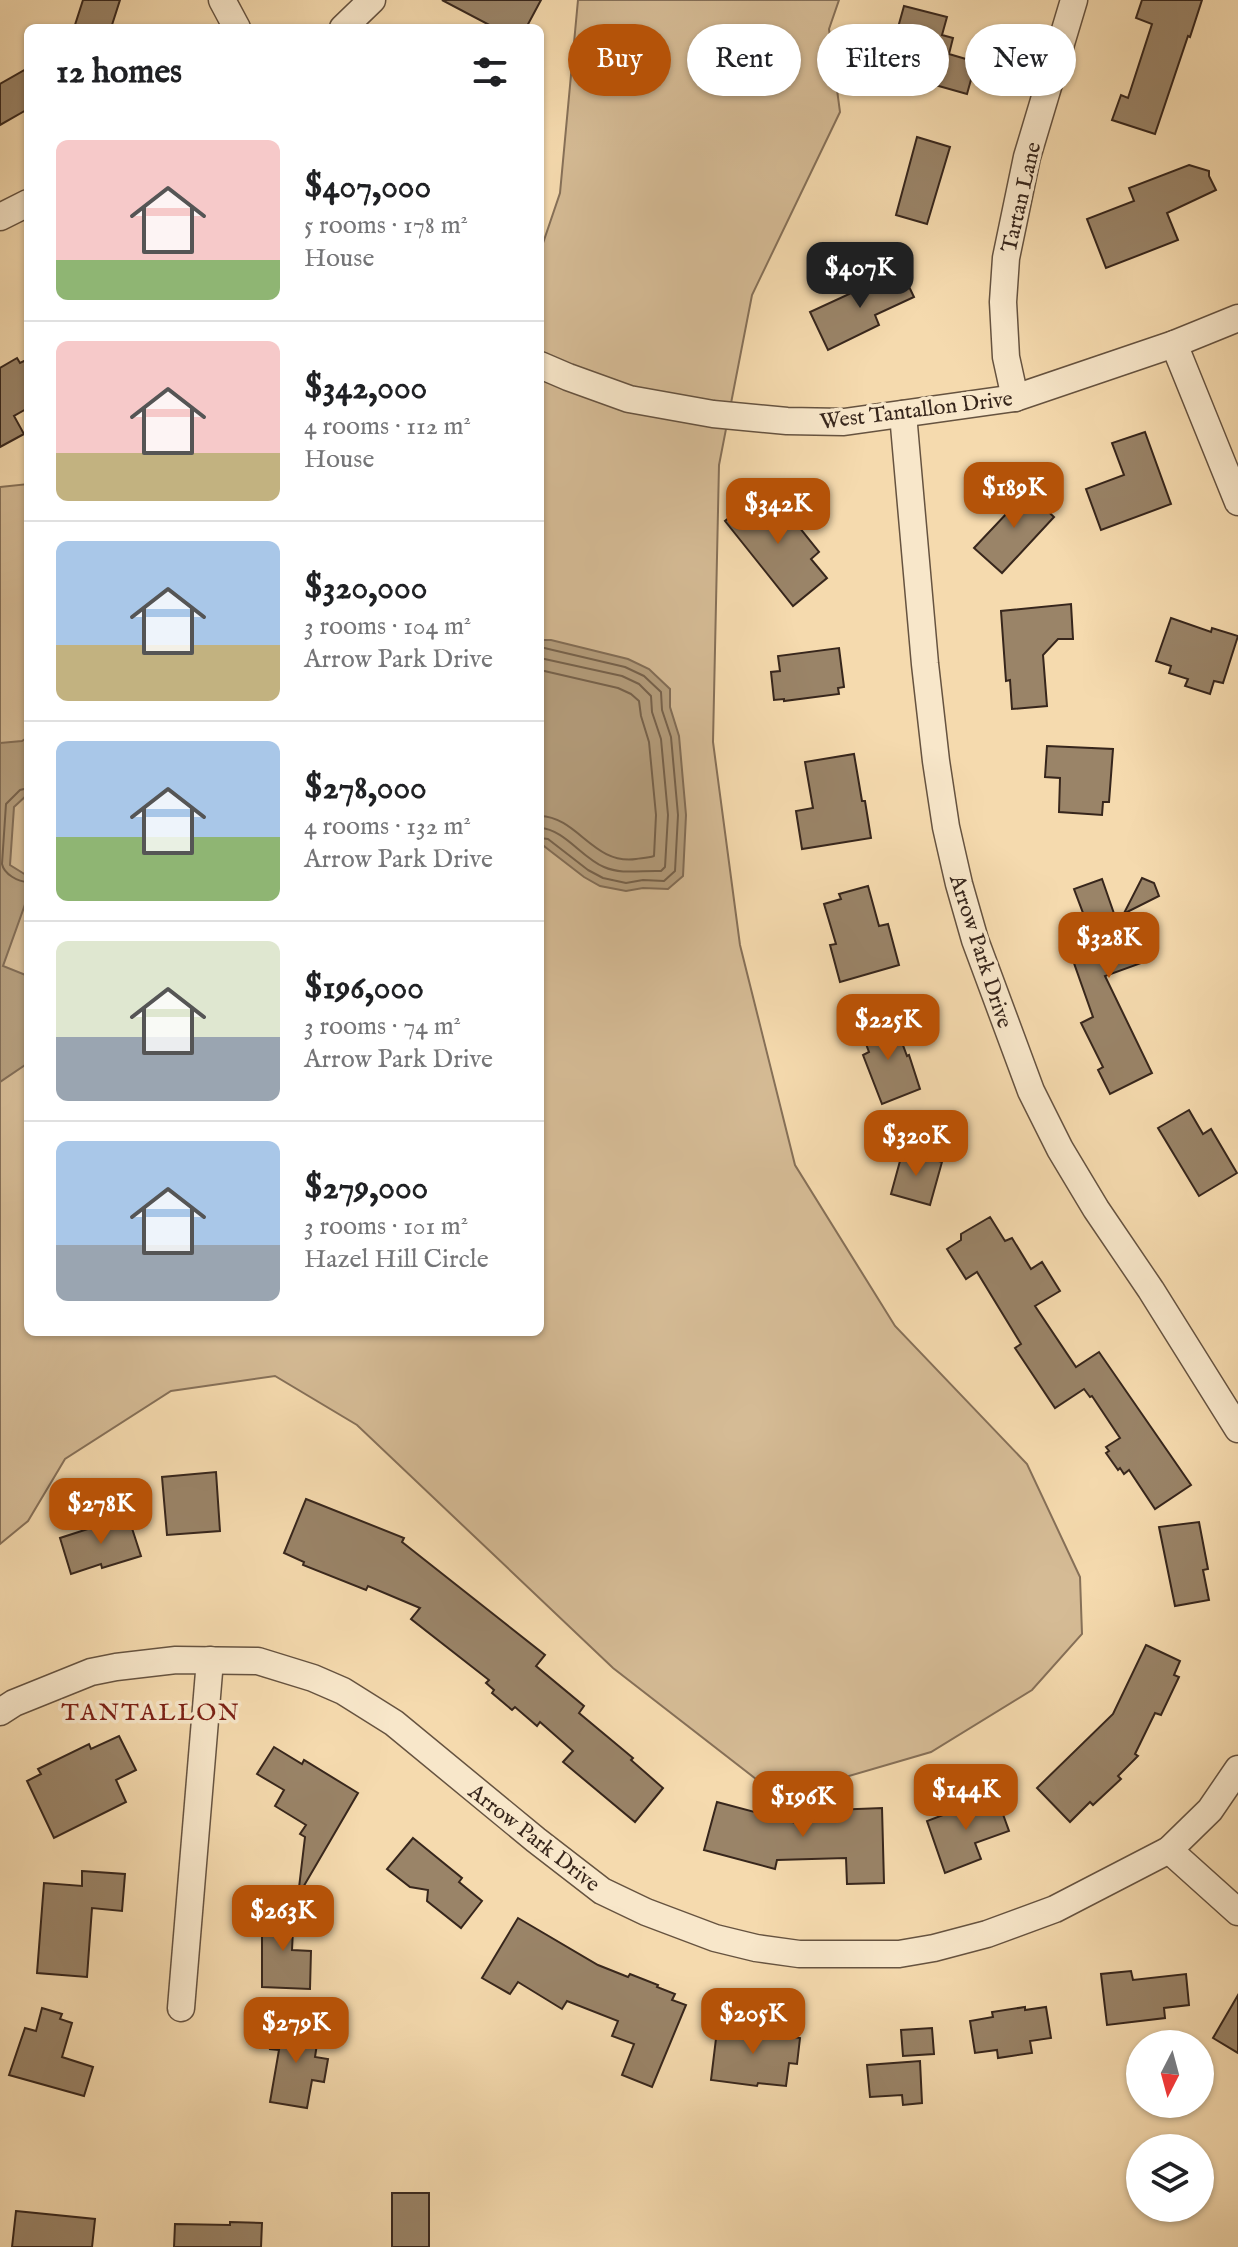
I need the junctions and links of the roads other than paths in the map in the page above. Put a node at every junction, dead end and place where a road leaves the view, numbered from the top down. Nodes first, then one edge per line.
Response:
1 (222, 0) edge
2 (372, 0) edge
3 (1074, 0) edge
4 (235, 24) edge
5 (347, 24) edge
6 (24, 205) edge
7 (0, 217) edge
8 (1238, 318) edge
9 (1174, 344) junction
10 (544, 367) edge
11 (1015, 398) junction
12 (903, 414) junction
13 (1238, 502) edge
14 (1238, 1429) edge
15 (210, 1660) junction
16 (0, 1712) edge
17 (1238, 1769) edge
18 (1169, 1850) junction
19 (1238, 1912) edge
20 (181, 2008) dead end

1 - 4 street
2 - 5 street
3 - 11 street, Tartan Lane
6 - 7 street
8 - 9 street, West Tantallon Drive
9 - 11 street, West Tantallon Drive
9 - 13 street
10 - 12 street, West Tantallon Drive
11 - 12 street, West Tantallon Drive
12 - 14 street, Arrow Park Drive
15 - 16 street, Arrow Park Drive
15 - 18 street, Arrow Park Drive
15 - 20 street
17 - 18 street, Arrow Park Drive
18 - 19 street

